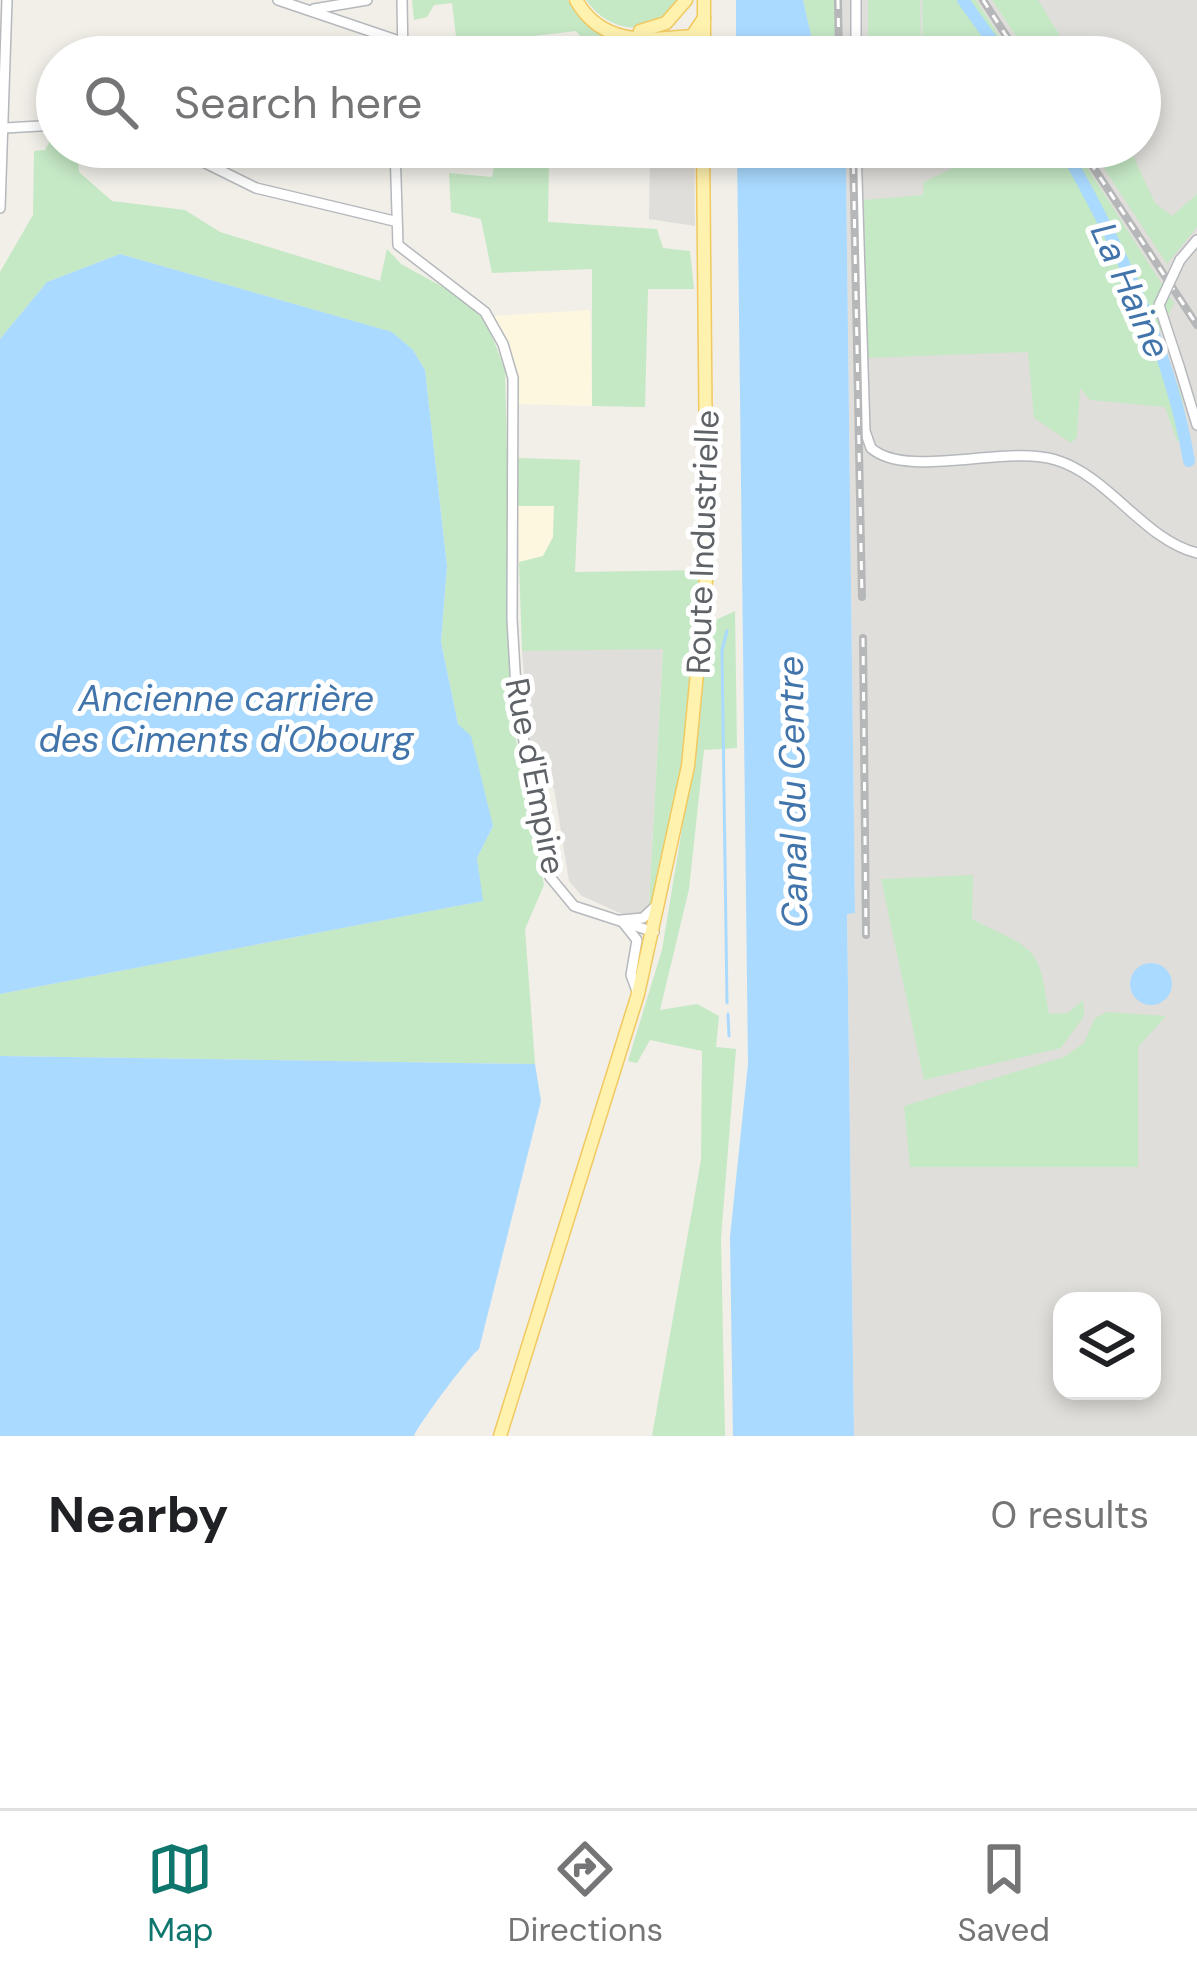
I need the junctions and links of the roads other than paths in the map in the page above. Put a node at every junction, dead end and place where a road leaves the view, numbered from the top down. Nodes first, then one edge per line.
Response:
1 (7, 0) edge
2 (278, 0) edge
3 (368, 0) edge
4 (402, 0) edge
5 (577, 0) edge
6 (686, 0) edge
7 (704, 0) edge
8 (856, 0) edge
9 (347, 5) junction
10 (299, 7) junction
11 (346, 24) junction
12 (655, 29) junction
13 (702, 30) junction
14 (381, 36) edge
15 (404, 36) edge
16 (617, 36) edge
17 (653, 36) edge
18 (701, 36) edge
19 (856, 36) edge
20 (3, 123) edge
21 (36, 124) edge
22 (216, 168) edge
23 (395, 168) edge
24 (703, 168) edge
25 (857, 168) edge
26 (0, 208) edge
27 (394, 221) junction
28 (1197, 240) edge
29 (1197, 425) edge
30 (1197, 553) edge
31 (663, 900) junction
32 (621, 920) junction
33 (655, 933) junction
34 (638, 994) junction
35 (500, 1436) edge

1 - 20 street
2 - 10 street
3 - 9 street
4 - 15 street
5 - 12 main road
5 - 16 main road
6 - 12 main road
7 - 13 main road
8 - 19 street
9 - 10 street
9 - 11 street
10 - 11 street
11 - 14 street
12 - 13 main road
13 - 17 main road
13 - 18 main road
20 - 21 street
20 - 26 street
22 - 27 street
23 - 27 street
24 - 31 main road, Route Industrielle
25 - 30 street
27 - 32 street, Rue d'Empire
28 - 29 street, bridge
31 - 32 street
31 - 33 main road, Route Industrielle
32 - 33 street, Rue d'Empire
32 - 34 street
33 - 34 main road
34 - 35 main road

